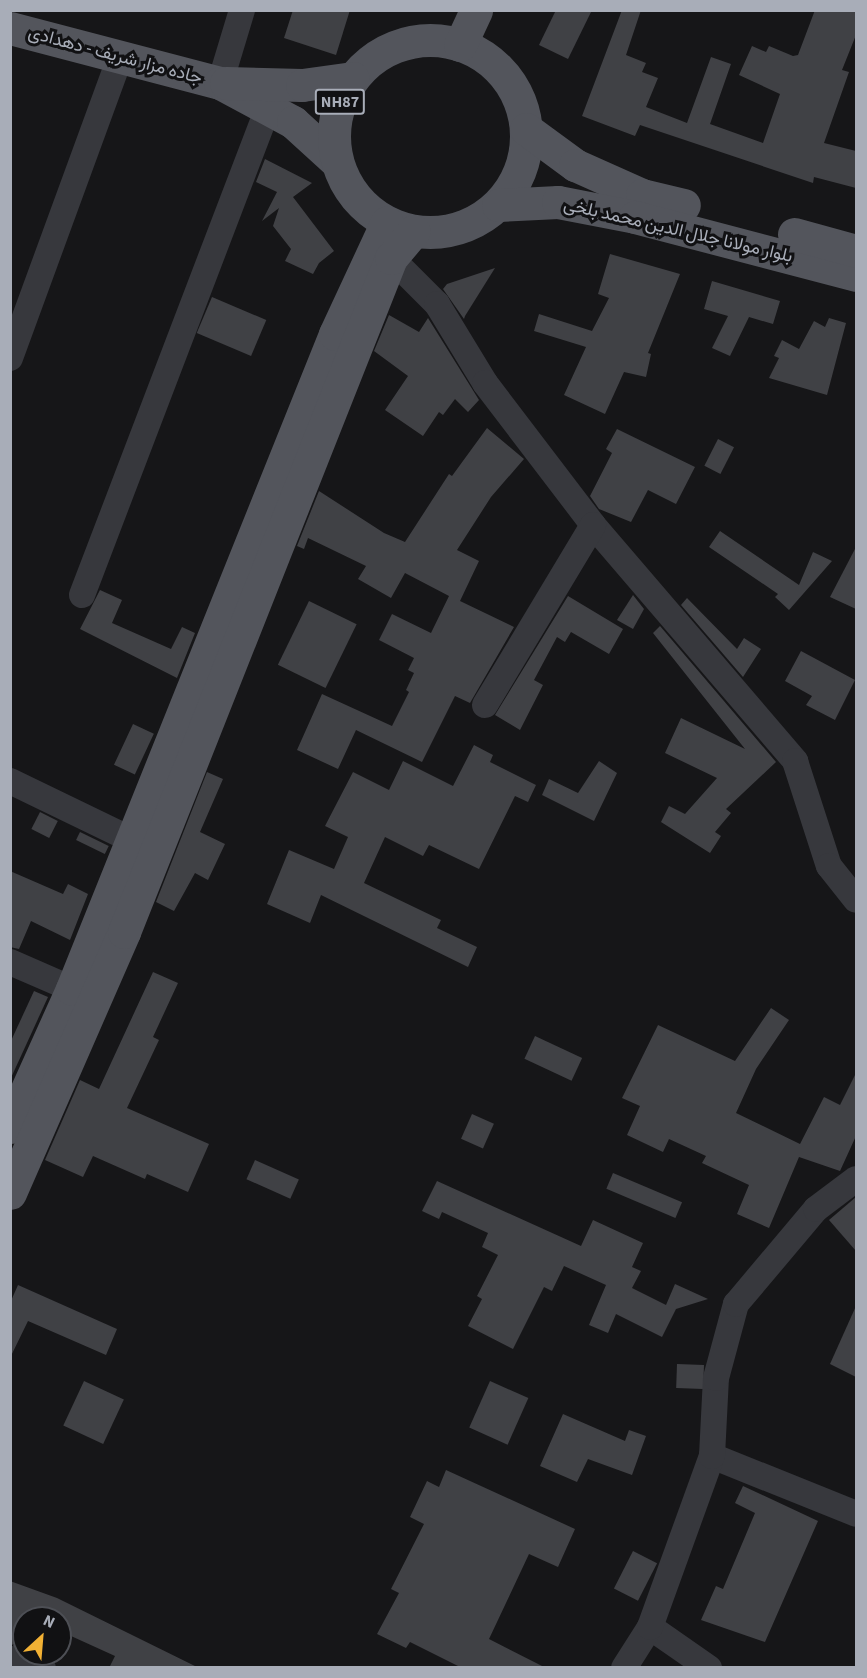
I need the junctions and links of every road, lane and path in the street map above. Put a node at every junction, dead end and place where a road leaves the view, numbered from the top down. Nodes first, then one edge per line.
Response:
1 (242, 10) edge
2 (476, 10) edge
3 (10, 28) edge
4 (460, 45) junction
5 (120, 57) junction
6 (353, 78) junction
7 (220, 83) junction
8 (268, 108) junction
9 (526, 129) junction
10 (337, 162) junction
11 (498, 205) junction
12 (400, 226) junction
13 (856, 251) edge
14 (391, 258) junction
15 (856, 274) edge
16 (10, 358) edge
17 (593, 525) junction
18 (82, 595) dead end
19 (485, 705) dead end
20 (10, 781) edge
21 (132, 840) junction
22 (856, 900) edge
23 (10, 962) edge
24 (72, 989) junction
25 (10, 1127) edge
26 (856, 1179) edge
27 (10, 1193) edge
28 (712, 1456) junction
29 (856, 1514) edge
30 (650, 1627) junction
31 (16, 1668) edge
32 (43, 1668) edge
33 (624, 1668) edge
34 (709, 1668) edge

1 - 7 street
2 - 4 main road
3 - 5 main road, جاده مزار شریف - دهدادی / NH87
4 - 6 main road, NH87
4 - 9 main road, NH87
5 - 7 main road, جاده مزار شریف - دهدادی / NH87
5 - 16 street
6 - 7 main road, NH87
6 - 10 main road, NH87
7 - 8 main road, NH87
8 - 10 main road, NH87
8 - 18 street
9 - 11 main road, NH87
9 - 13 main road, بلوار مولانا جلال الدین محمد بلخی
10 - 12 main road, NH87
11 - 12 main road, NH87
11 - 15 main road, بلوار مولانا جلال الدین محمد بلخی
12 - 14 main road
12 - 21 main road
14 - 17 street
14 - 27 main road
17 - 19 street
17 - 22 street
20 - 21 street
21 - 24 main road
23 - 24 street
24 - 25 main road
26 - 28 street
28 - 29 street
28 - 30 street
30 - 33 street
30 - 34 street
31 - 32 street

